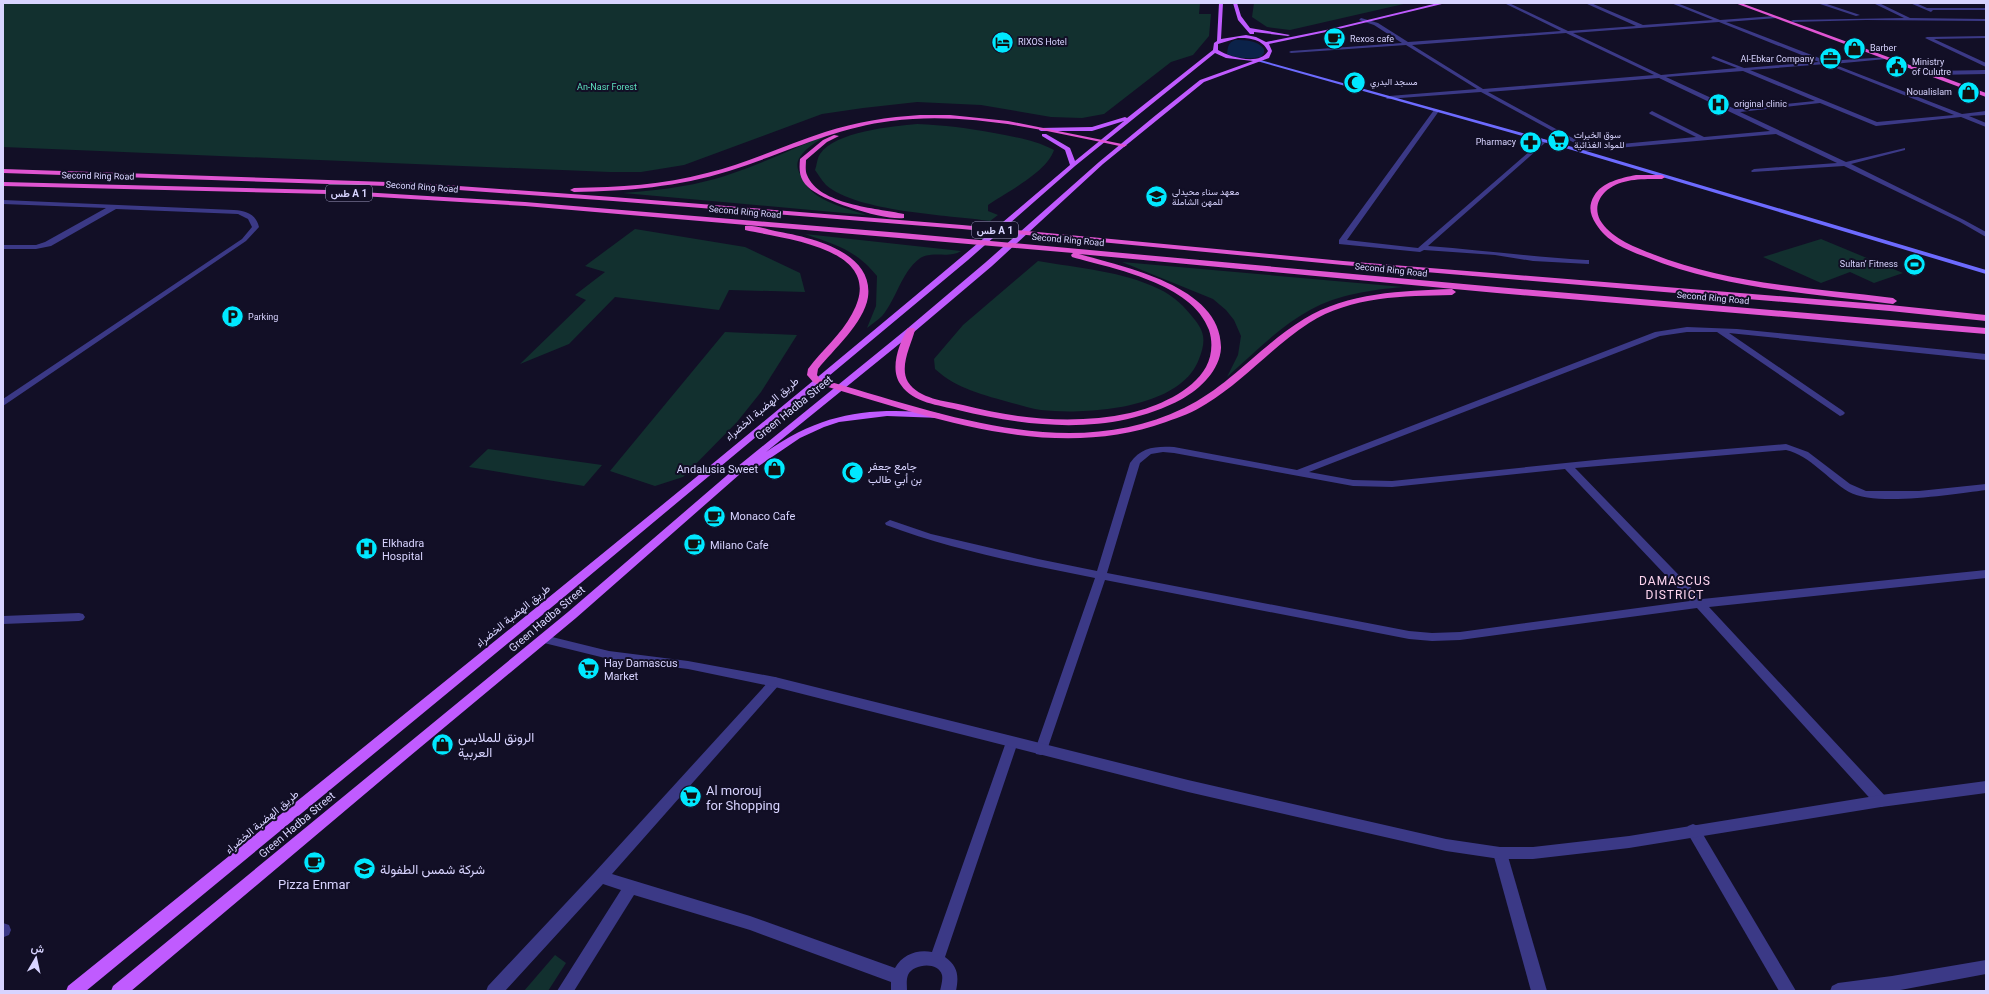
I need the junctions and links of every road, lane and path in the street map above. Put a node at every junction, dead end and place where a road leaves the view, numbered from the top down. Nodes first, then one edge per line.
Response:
1 (1221, 3) edge
2 (1236, 3) edge
3 (1427, 3) edge
4 (1444, 3) edge
5 (1506, 3) edge
6 (1587, 3) edge
7 (1673, 3) edge
8 (1737, 3) edge
9 (1744, 3) edge
10 (1819, 3) edge
11 (1835, 3) edge
12 (1875, 3) edge
13 (1912, 3) edge
14 (1926, 9) junction
15 (1986, 9) edge
16 (1858, 14) junction
17 (1775, 17) junction
18 (1362, 19) junction
19 (1866, 19) junction
20 (1912, 19) junction
21 (1952, 20) junction
22 (1986, 20) edge
23 (1370, 21) junction
24 (1718, 21) junction
25 (1793, 21) junction
26 (1642, 26) junction
27 (1248, 29) junction
28 (1566, 32) junction
29 (1292, 34) junction
30 (1972, 37) junction
31 (1986, 37) edge
32 (1256, 38) junction
33 (1220, 40) junction
34 (1986, 42) edge
35 (1266, 43) junction
36 (1403, 43) junction
37 (1215, 51) junction
38 (1291, 52) dead end
39 (1713, 57) dead end
40 (1266, 58) junction
41 (1886, 58) junction
42 (1259, 60) junction
43 (1827, 63) junction
44 (1986, 65) edge
45 (1745, 70) junction
46 (1294, 71) junction
47 (1986, 72) edge
48 (1934, 73) junction
49 (1661, 76) junction
50 (1168, 87) junction
51 (1175, 88) dead end
52 (1182, 90) dead end
53 (1189, 91) junction
54 (1483, 91) junction
55 (1986, 92) edge
56 (1986, 95) edge
57 (1389, 98) junction
58 (1820, 102) junction
59 (1436, 111) junction
60 (1734, 111) junction
61 (1652, 113) dead end
62 (1986, 113) edge
63 (1134, 115) junction
64 (1962, 115) junction
65 (1986, 125) edge
66 (1042, 132) junction
67 (1776, 132) junction
68 (1702, 138) junction
69 (1104, 141) junction
70 (1544, 141) junction
71 (1124, 145) junction
72 (1097, 146) junction
73 (1574, 149) junction
74 (1589, 149) junction
75 (1903, 149) dead end
76 (1117, 150) junction
77 (1845, 164) junction
78 (1073, 165) junction
79 (1636, 169) junction
80 (3, 171) edge
81 (1754, 171) dead end
82 (1662, 177) junction
83 (1622, 180) junction
84 (3, 184) edge
85 (494, 191) junction
86 (3, 202) edge
87 (114, 207) junction
88 (694, 218) junction
89 (1986, 225) edge
90 (1970, 226) junction
91 (962, 227) junction
92 (1986, 235) edge
93 (3, 247) edge
94 (1054, 248) junction
95 (1422, 248) junction
96 (1586, 262) dead end
97 (1986, 272) edge
98 (1497, 290) junction
99 (1986, 317) edge
100 (911, 330) junction
101 (1719, 330) junction
102 (1986, 331) edge
103 (1986, 357) edge
104 (817, 381) junction
105 (841, 387) junction
106 (3, 403) edge
107 (1840, 413) dead end
108 (939, 417) junction
109 (1568, 466) junction
110 (1300, 472) junction
111 (1986, 487) edge
112 (711, 494) junction
113 (890, 524) dead end
114 (1986, 574) edge
115 (1101, 575) junction
116 (1700, 604) junction
117 (79, 617) dead end
118 (3, 620) edge
119 (544, 639) junction
120 (775, 682) junction
121 (1012, 742) junction
122 (1041, 750) junction
123 (1986, 787) edge
124 (1881, 801) junction
125 (1693, 830) junction
126 (1500, 853) junction
127 (600, 877) junction
128 (631, 887) junction
129 (937, 959) junction
130 (1986, 967) edge
131 (899, 984) edge
132 (74, 991) edge
133 (119, 991) edge
134 (494, 991) edge
135 (565, 991) edge
136 (950, 991) edge
137 (1539, 991) edge
138 (1788, 991) edge
139 (1838, 991) edge

1 - 33 main road
2 - 27 main road
3 - 18 main road
4 - 23 main road
5 - 28 street
6 - 26 street
7 - 24 street
8 - 17 highway
9 - 25 highway
10 - 16 street
11 - 16 street
12 - 20 street
13 - 14 street
14 - 15 street
14 - 21 street
16 - 19 street
17 - 24 street
17 - 41 highway
18 - 23 street
18 - 29 main road
19 - 20 street
19 - 25 street
20 - 21 street
21 - 22 street
23 - 35 main road
23 - 36 street
24 - 26 street
24 - 43 street
25 - 48 highway
26 - 28 street
27 - 29 main road
27 - 32 main road
28 - 36 street
28 - 49 street
29 - 32 main road
30 - 31 street
30 - 34 street
30 - 44 street
32 - 33 main road
32 - 35 main road
33 - 37 main road
35 - 40 main road
36 - 38 street
36 - 54 street
37 - 42 main road
37 - 50 main road, طريق الهضبة الخضراء
39 - 45 street
40 - 42 main road
40 - 46 main road
41 - 43 street
41 - 56 highway
42 - 46 main road
42 - 53 main road, Green Hadba Street
43 - 45 street
43 - 64 street
45 - 49 street
45 - 58 street
46 - 57 main road
47 - 48 street
48 - 55 highway
49 - 54 street
49 - 60 street
50 - 51 main road
50 - 63 main road, طريق الهضبة الخضراء
52 - 53 main road
53 - 71 main road, Green Hadba Street
54 - 57 street
54 - 74 street
57 - 59 main road
58 - 60 street
58 - 64 street
59 - 70 main road
59 - 95 street
60 - 67 street
61 - 68 street
62 - 64 street
63 - 66 main road
63 - 69 main road, طريق الهضبة الخضراء
64 - 65 street
66 - 69 highway
66 - 72 highway
66 - 78 main road
66 - 85 highway
66 - 91 highway
67 - 68 street
67 - 77 street
68 - 74 street
69 - 71 highway
69 - 72 main road, طريق الهضبة الخضراء
70 - 73 main road
70 - 95 street
71 - 76 main road, Green Hadba Street
72 - 76 highway
72 - 78 main road, طريق الهضبة الخضراء
73 - 74 street
73 - 79 main road
75 - 77 street
76 - 100 main road, Green Hadba Street
77 - 81 street
77 - 90 street
78 - 104 main road, طريق الهضبة الخضراء
79 - 82 main road
79 - 83 highway
80 - 85 highway, Second Ring Road / طس A 1
82 - 83 highway
82 - 97 main road
83 - 99 highway
84 - 88 highway, Second Ring Road / طس A 1
85 - 91 highway, Second Ring Road / طس A 1
86 - 87 street
87 - 93 street
87 - 106 street
88 - 94 highway, Second Ring Road / طس A 1
88 - 104 highway
89 - 90 street
90 - 92 street
91 - 99 highway, Second Ring Road / طس A 1
94 - 98 highway, Second Ring Road / طس A 1
94 - 100 highway
95 - 96 street
98 - 102 highway, Second Ring Road
98 - 108 highway
100 - 105 main road, Green Hadba Street
101 - 103 street
101 - 107 street
101 - 110 street
104 - 105 highway
104 - 132 main road, طريق الهضبة الخضراء
105 - 108 highway
105 - 112 main road, Green Hadba Street
108 - 112 main road
109 - 110 street
109 - 111 street
109 - 116 street
110 - 115 street
112 - 119 main road, Green Hadba Street
113 - 115 street
114 - 116 street
115 - 116 street
115 - 122 street
116 - 124 street
117 - 118 street
119 - 120 street
119 - 133 main road, Green Hadba Street
120 - 121 street
120 - 127 street
121 - 122 street
121 - 129 street
122 - 126 street
123 - 124 street
124 - 125 street
125 - 126 street
125 - 138 street
126 - 137 street
127 - 128 street
127 - 134 street
128 - 131 street
128 - 135 street
129 - 131 street
129 - 136 street
130 - 139 street

